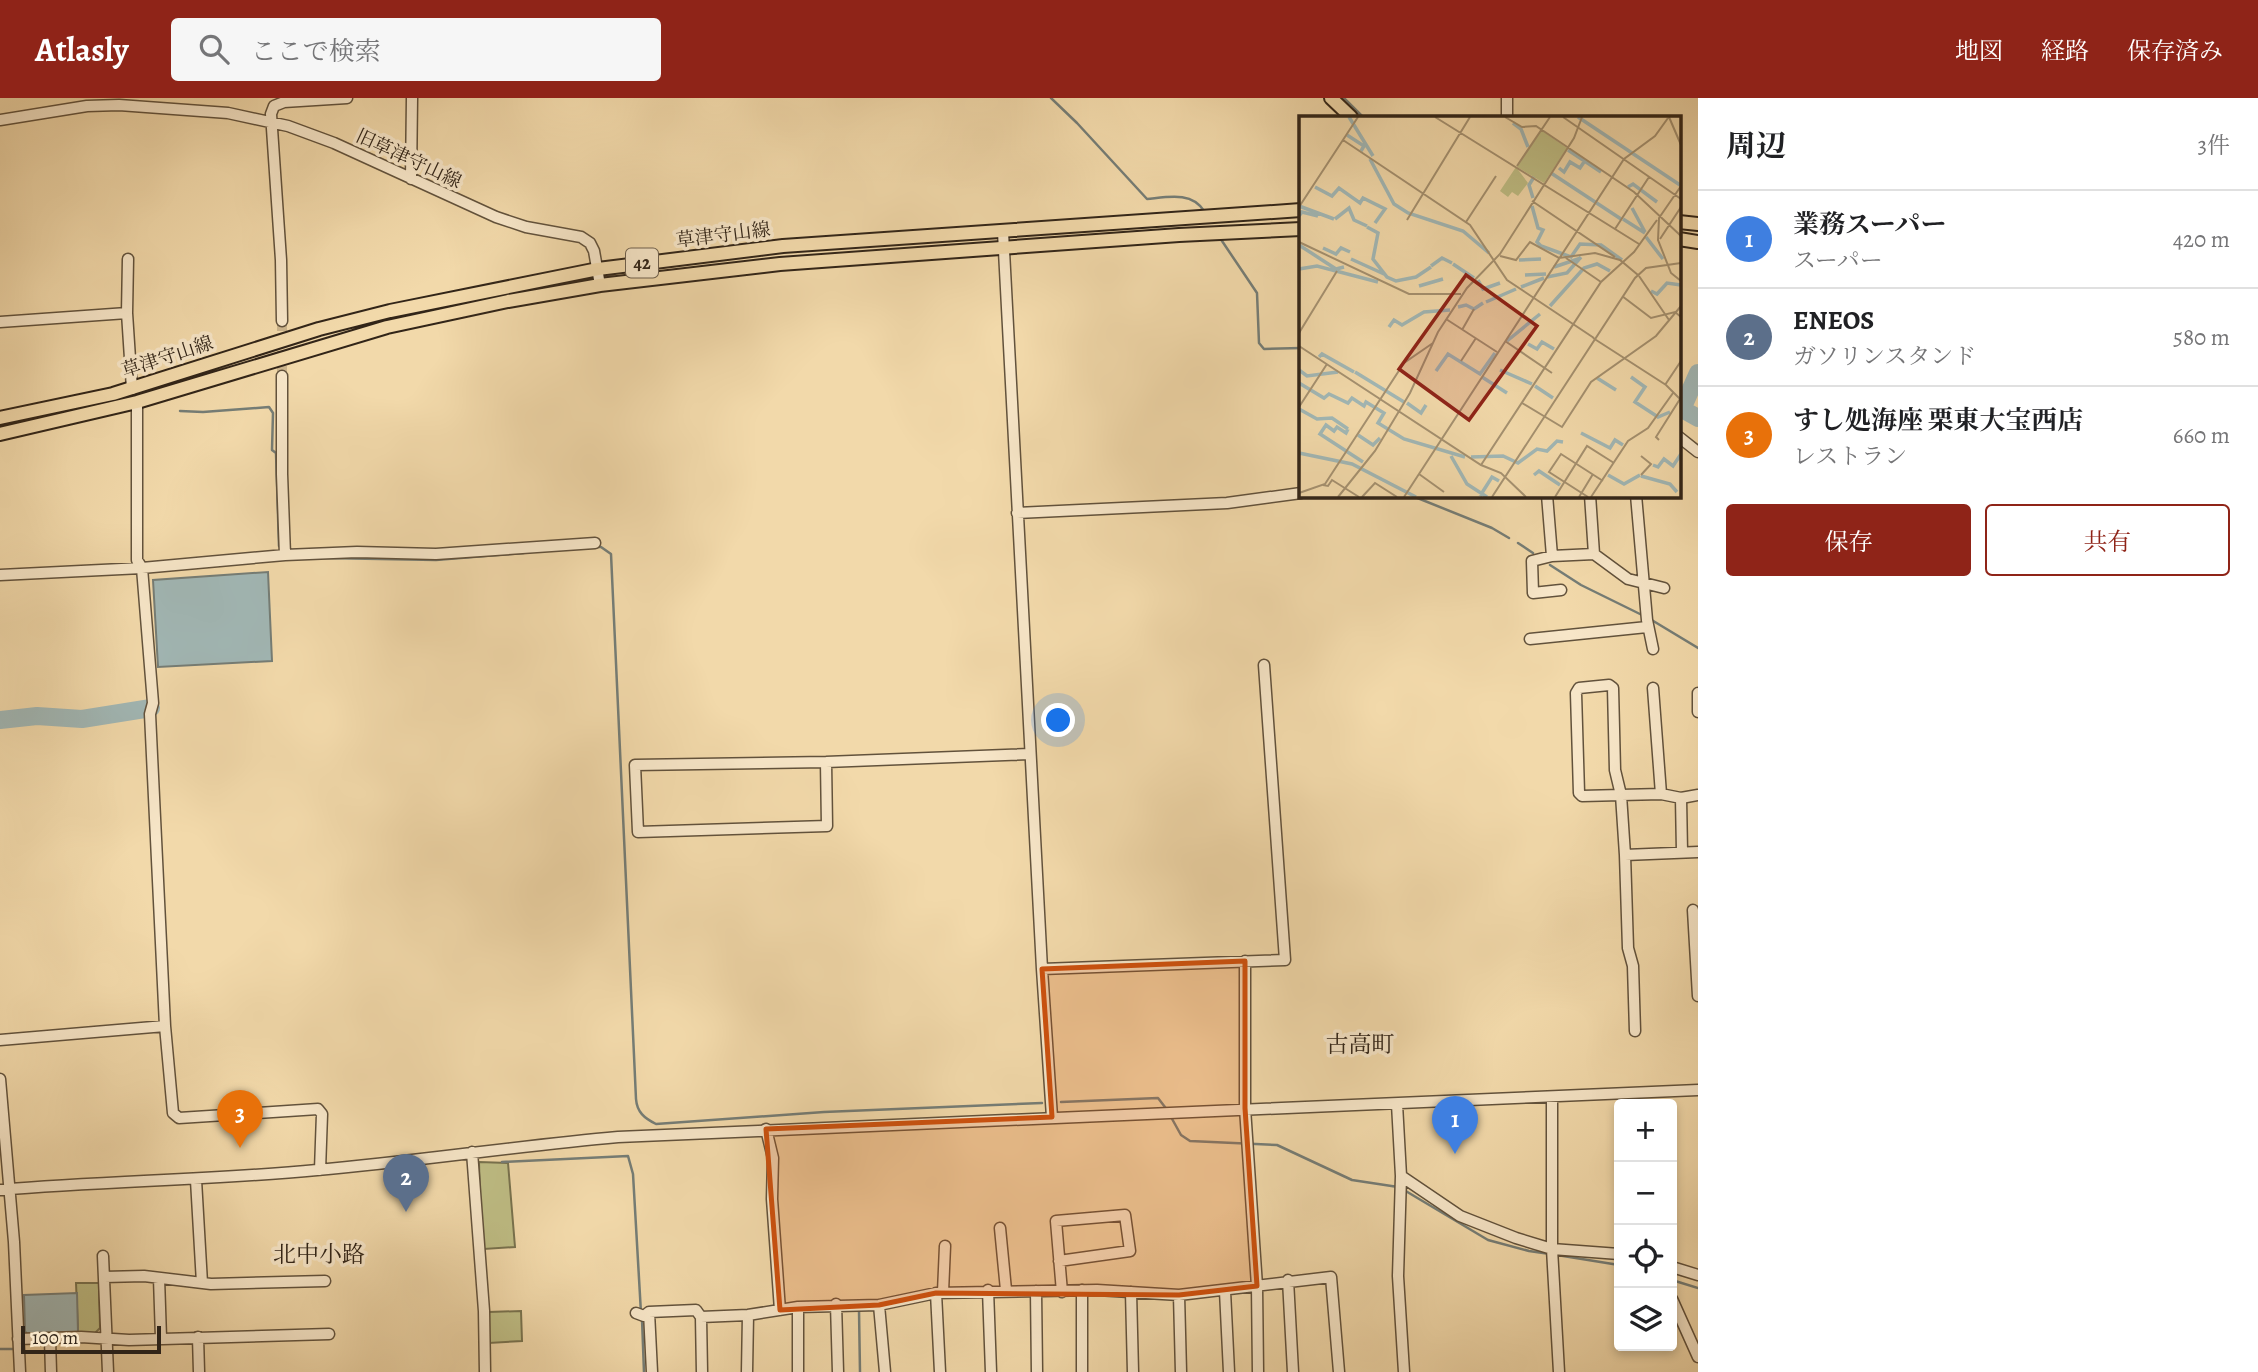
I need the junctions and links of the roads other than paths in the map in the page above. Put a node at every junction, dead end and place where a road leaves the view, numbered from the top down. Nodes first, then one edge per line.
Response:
1 (346, 98) edge
2 (412, 98) edge
3 (1331, 98) edge
4 (1507, 98) edge
5 (1350, 116) edge
6 (1507, 116) edge
7 (0, 120) edge
8 (272, 122) junction
9 (411, 179) junction
10 (1299, 210) edge
11 (1680, 222) edge
12 (1698, 224) edge
13 (1299, 229) edge
14 (1003, 232) junction
15 (1680, 239) edge
16 (1698, 242) edge
17 (1004, 248) junction
18 (128, 259) dead end
19 (598, 269) junction
20 (600, 285) junction
21 (127, 313) junction
22 (282, 321) tunnel mouth
23 (0, 323) edge
24 (282, 376) tunnel mouth
25 (132, 389) junction
26 (137, 402) junction
27 (0, 418) edge
28 (0, 434) edge
29 (1680, 438) edge
30 (1698, 452) edge
31 (1299, 493) edge
32 (1547, 497) edge
33 (1590, 497) edge
34 (1636, 497) edge
35 (1017, 513) junction
36 (595, 543) dead end
37 (1594, 554) junction
38 (285, 555) junction
39 (1552, 556) junction
40 (142, 568) junction
41 (0, 575) edge
42 (1643, 582) junction
43 (1664, 588) dead end
44 (1561, 590) dead end
45 (1647, 619) junction
46 (1530, 639) dead end
47 (1653, 649) dead end
48 (1264, 665) dead end
49 (1653, 688) dead end
50 (1698, 693) edge
51 (1698, 712) edge
52 (1030, 754) junction
53 (826, 762) junction
54 (1661, 794) junction
55 (1621, 795) junction
56 (1698, 795) edge
57 (1681, 798) junction
58 (1682, 852) junction
59 (1698, 852) edge
60 (1625, 855) junction
61 (1693, 910) dead end
62 (1696, 925) edge
63 (1245, 961) junction
64 (1042, 969) junction
65 (1697, 974) edge
66 (1698, 996) edge
67 (164, 1026) junction
68 (1635, 1031) dead end
69 (0, 1040) edge
70 (0, 1079) edge
71 (1698, 1090) edge
72 (1552, 1098) junction
73 (1397, 1104) junction
74 (1245, 1108) junction
75 (1052, 1117) junction
76 (766, 1129) junction
77 (472, 1152) junction
78 (320, 1170) junction
79 (1401, 1176) junction
80 (196, 1180) junction
81 (5, 1190) edge
82 (1000, 1228) dead end
83 (945, 1246) dead end
84 (1552, 1249) junction
85 (1614, 1254) edge
86 (103, 1256) dead end
87 (1059, 1261) junction
88 (1677, 1269) edge
89 (1698, 1275) edge
90 (104, 1277) junction
91 (159, 1278) junction
92 (1288, 1280) junction
93 (325, 1281) dead end
94 (202, 1283) junction
95 (1257, 1286) junction
96 (988, 1290) junction
97 (1006, 1290) junction
98 (1082, 1290) junction
99 (1036, 1291) junction
100 (1225, 1291) junction
101 (940, 1292) junction
102 (1062, 1292) junction
103 (1131, 1292) junction
104 (1180, 1295) junction
105 (836, 1304) junction
106 (879, 1304) junction
107 (798, 1307) junction
108 (780, 1310) junction
109 (1677, 1310) edge
110 (748, 1315) junction
111 (701, 1317) junction
112 (328, 1334) dead end
113 (198, 1337) junction
114 (104, 1338) junction
115 (161, 1338) junction
116 (18, 1339) junction
117 (50, 1339) junction
118 (1698, 1357) edge
119 (20, 1372) edge
120 (51, 1372) edge
121 (108, 1372) edge
122 (199, 1372) edge
123 (485, 1372) edge
124 (652, 1372) edge
125 (702, 1372) edge
126 (747, 1372) edge
127 (798, 1372) edge
128 (838, 1372) edge
129 (885, 1372) edge
130 (940, 1372) edge
131 (991, 1372) edge
132 (1037, 1372) edge
133 (1083, 1372) edge
134 (1133, 1372) edge
135 (1181, 1372) edge
136 (1229, 1372) edge
137 (1258, 1372) edge
138 (1293, 1372) edge
139 (1339, 1372) edge
140 (1404, 1372) edge
141 (1559, 1372) edge

1 - 8 street
2 - 9 street
3 - 5 main road
4 - 6 street
7 - 8 street, 旧草津守山線
8 - 9 street, 旧草津守山線
8 - 22 street
9 - 19 street, 旧草津守山線
10 - 14 main road, 草津守山線 / 42
11 - 12 main road
13 - 17 main road, 草津守山線 / 42
14 - 17 street
14 - 19 main road, 草津守山線 / 42
15 - 16 main road
17 - 20 main road, 草津守山線 / 42
17 - 35 street
18 - 21 street
19 - 20 street, 旧草津守山線
19 - 25 main road, 草津守山線 / 42
20 - 26 main road, 草津守山線 / 42
21 - 23 street
21 - 25 street
24 - 38 street
25 - 27 main road, 草津守山線 / 42
26 - 28 main road, 草津守山線 / 42
26 - 40 street
29 - 30 street
31 - 35 street
32 - 39 street
33 - 37 street
34 - 42 street
35 - 52 street
36 - 38 street
37 - 39 street
37 - 42 street
38 - 40 street
39 - 44 street
40 - 41 street
40 - 67 street
42 - 43 street
42 - 45 street
45 - 46 street
45 - 47 street
48 - 63 street
49 - 54 street
50 - 51 street
52 - 53 street
52 - 64 street
53 - 53 street
54 - 55 street
54 - 57 street
55 - 55 street
55 - 60 street
56 - 57 street
57 - 58 street
58 - 59 street
58 - 60 street
60 - 68 street
61 - 62 street
62 - 65 street
63 - 64 street
63 - 74 street
64 - 75 street
65 - 66 street
67 - 69 street
67 - 78 street
70 - 81 street
71 - 72 street
72 - 73 street
72 - 84 street
73 - 74 street
73 - 79 street
74 - 75 street
74 - 95 street
75 - 76 street
76 - 77 street
76 - 108 street
77 - 78 street
77 - 123 street
78 - 80 street
79 - 84 street
79 - 140 street
80 - 81 street
80 - 94 street
81 - 116 street
82 - 97 street
83 - 101 street
84 - 85 street
84 - 141 street
86 - 90 street
87 - 87 street
87 - 102 street
88 - 89 street
90 - 91 street
90 - 114 street
91 - 94 street
91 - 115 street
92 - 95 street
92 - 138 street
92 - 139 street
93 - 94 street
95 - 100 street
95 - 137 street
96 - 97 street
96 - 101 street
96 - 131 street
97 - 99 street
98 - 102 street
98 - 103 street
98 - 133 street
99 - 102 street
99 - 132 street
100 - 104 street
100 - 136 street
101 - 106 street
101 - 130 street
103 - 104 street
103 - 134 street
104 - 135 street
105 - 106 street
105 - 107 street
105 - 128 street
106 - 129 street
107 - 108 street
107 - 127 street
108 - 110 street
109 - 118 street
110 - 111 street
110 - 126 street
111 - 124 street
111 - 125 street
112 - 113 street
113 - 115 street
113 - 122 street
114 - 115 street
114 - 117 street
114 - 121 street
116 - 117 street
116 - 119 street
117 - 120 street

